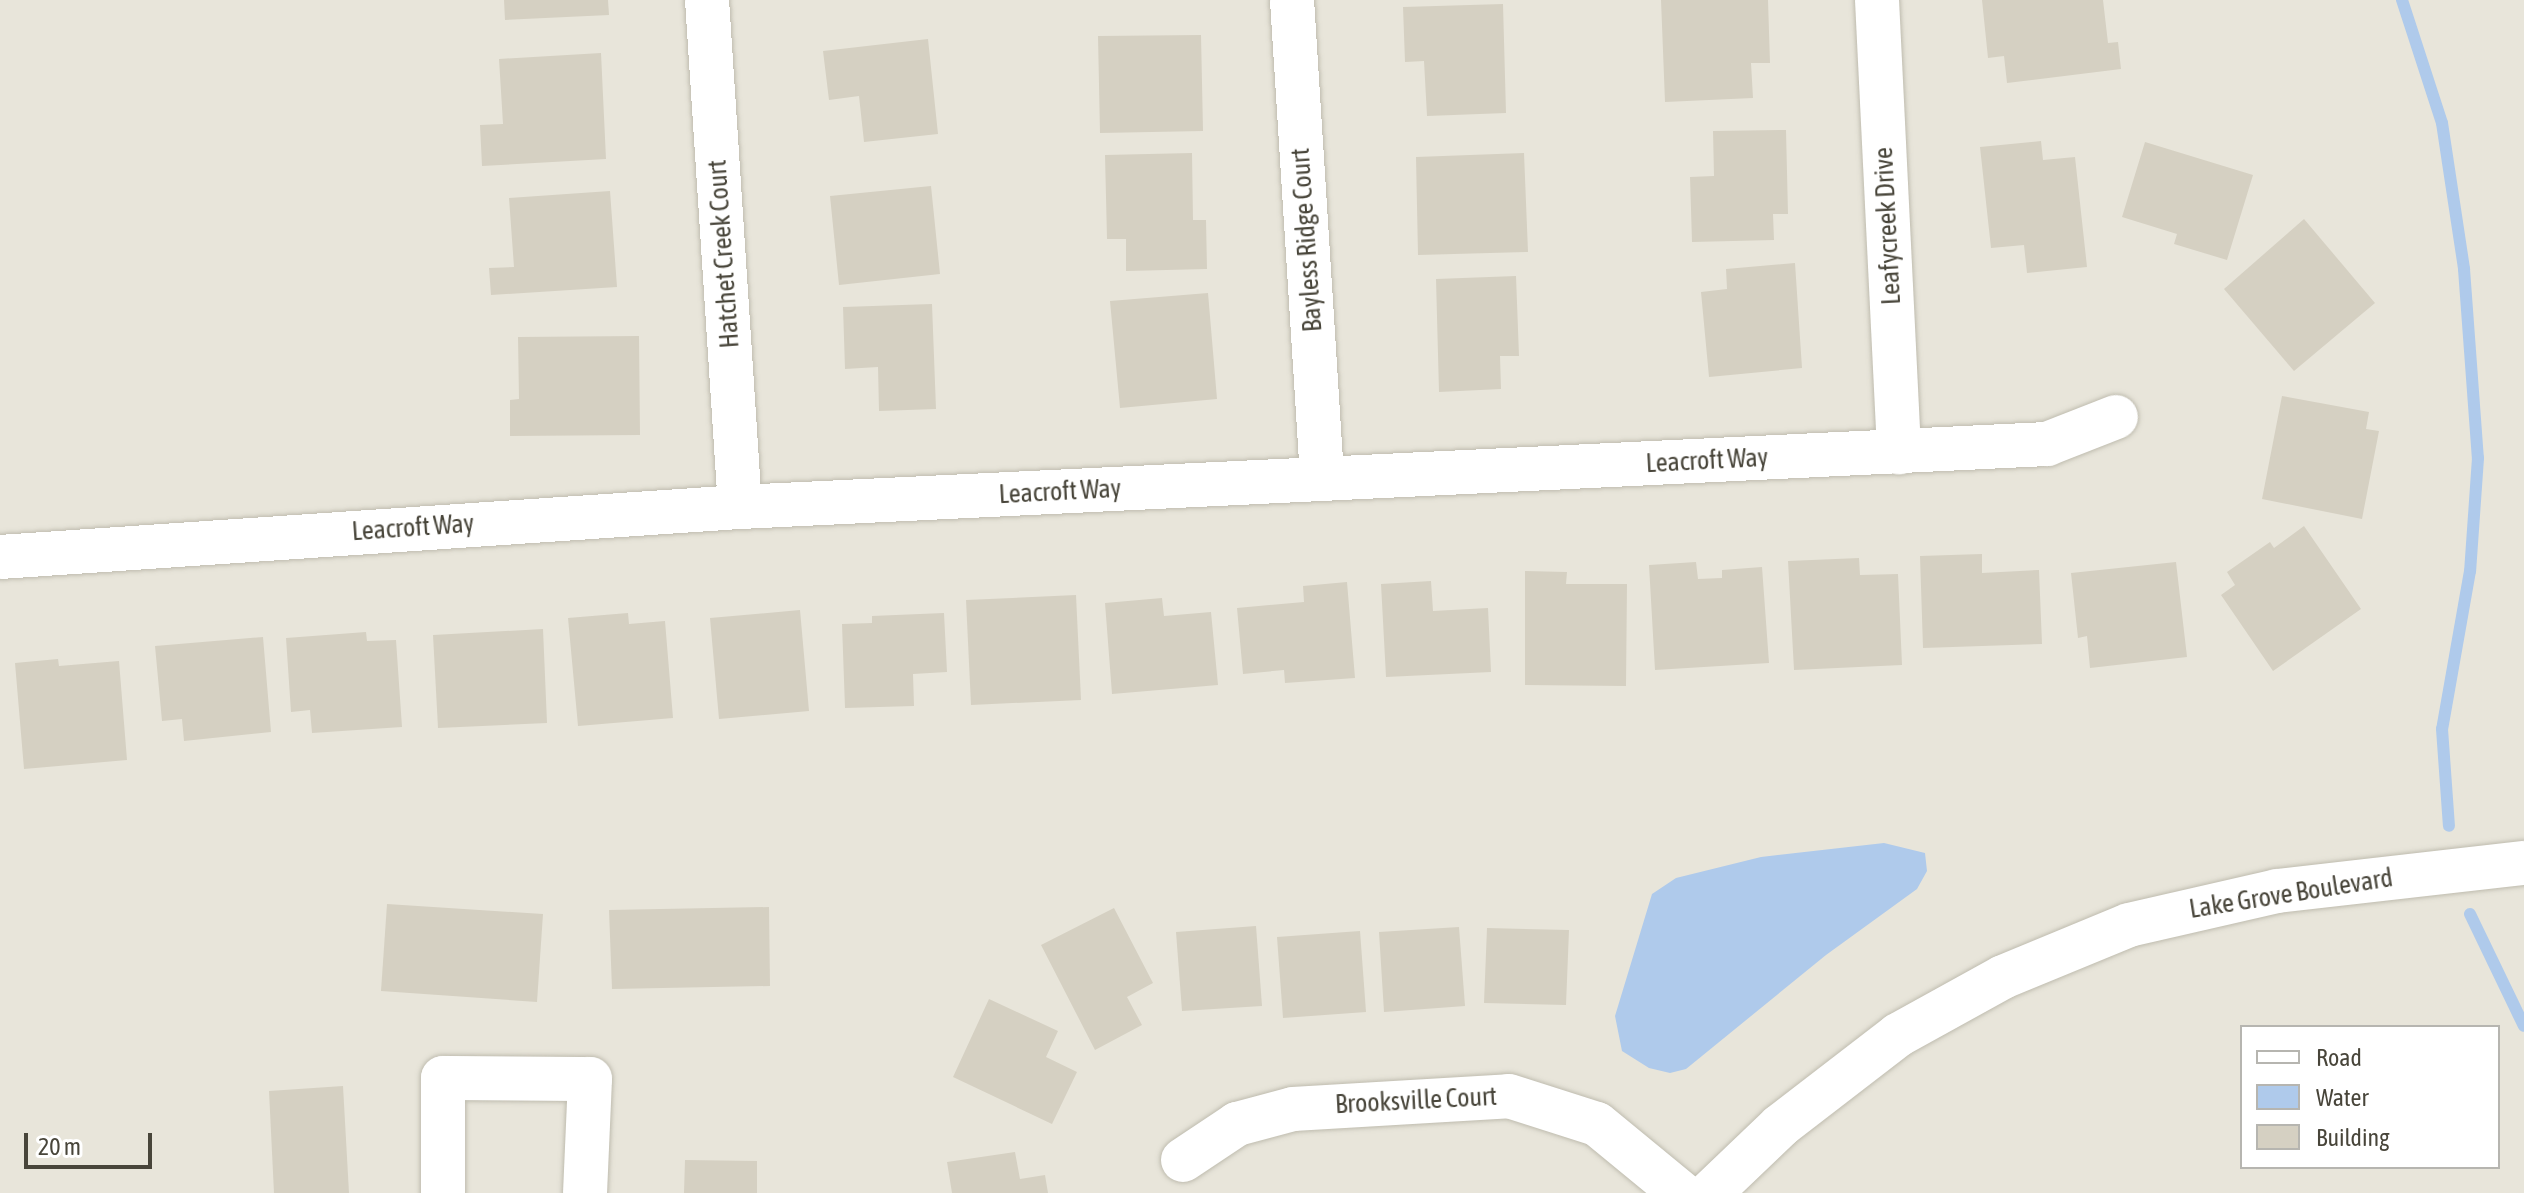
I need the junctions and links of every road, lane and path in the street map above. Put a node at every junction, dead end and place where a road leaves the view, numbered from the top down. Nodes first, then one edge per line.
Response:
1 (707, 0) edge
2 (1292, 0) edge
3 (1877, 0) edge
4 (2116, 417) dead end
5 (1899, 452) junction
6 (1322, 479) junction
7 (740, 507) junction
8 (0, 557) edge
9 (2524, 863) edge
10 (1183, 1160) dead end
11 (443, 1193) edge
12 (585, 1193) edge
13 (1681, 1193) edge
14 (1710, 1193) edge

1 - 7 street, Hatchet Creek Court
2 - 6 street, Bayless Ridge Court
3 - 5 street, Leafycreek Drive
4 - 5 street, Leacroft Way
5 - 6 street, Leacroft Way
6 - 7 street, Leacroft Way
7 - 8 street, Leacroft Way
9 - 14 street, Lake Grove Boulevard
10 - 13 street, Brooksville Court
11 - 12 street

